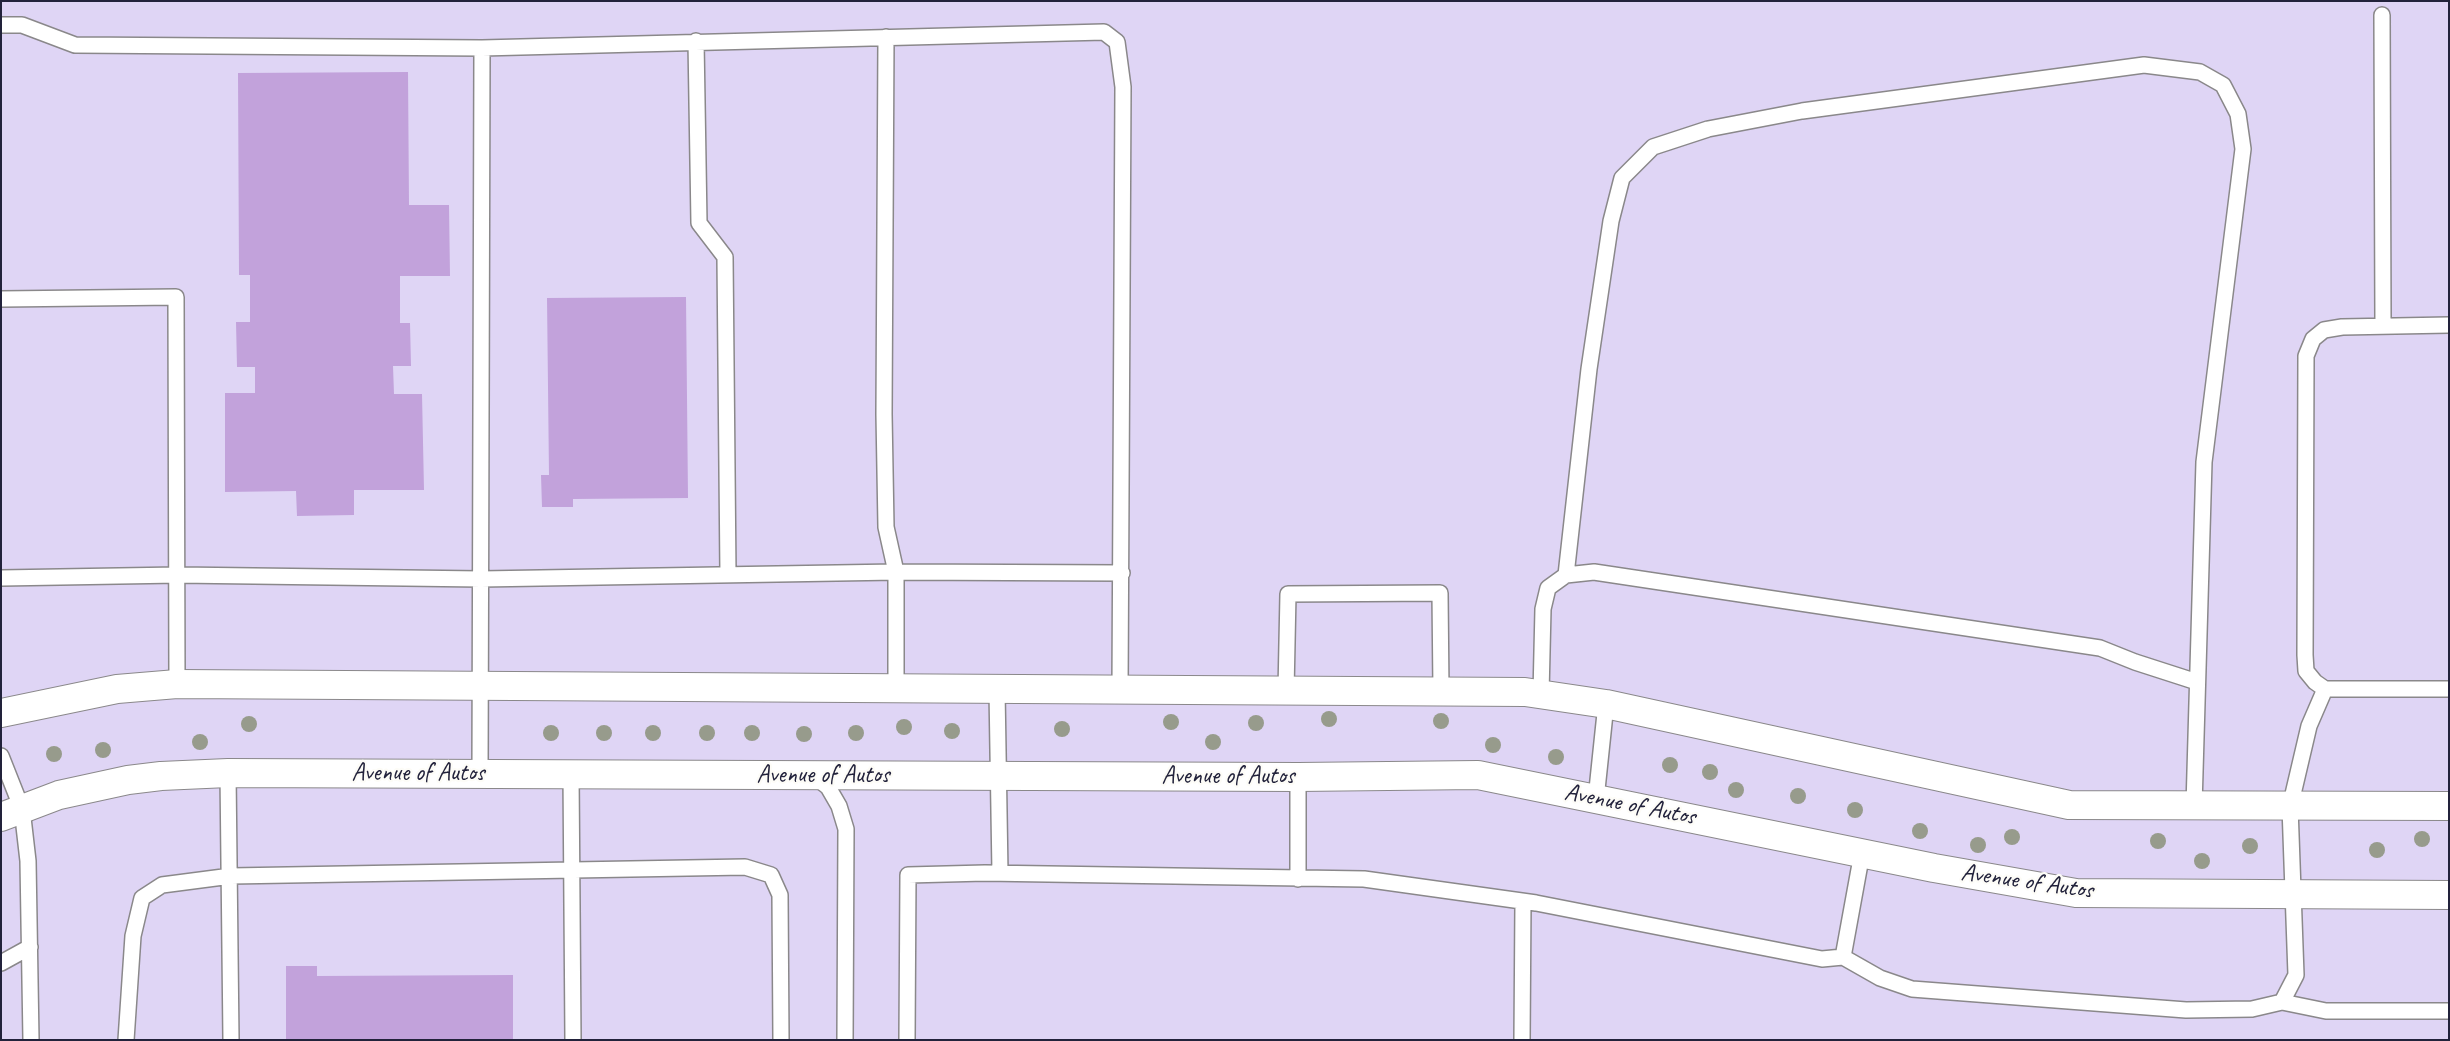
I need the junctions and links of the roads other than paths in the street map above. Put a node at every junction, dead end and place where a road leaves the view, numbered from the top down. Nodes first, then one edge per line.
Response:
1 (2382, 15) dead end
2 (1, 25) edge
3 (886, 37) junction
4 (696, 41) junction
5 (482, 48) junction
6 (1, 299) edge
7 (2449, 324) edge
8 (2383, 326) junction
9 (896, 572) junction
10 (1122, 573) junction
11 (178, 575) junction
12 (728, 575) junction
13 (1566, 575) junction
14 (1, 578) edge
15 (481, 578) junction
16 (2197, 682) junction
17 (177, 684) junction
18 (480, 684) junction
19 (896, 690) junction
20 (997, 690) junction
21 (1120, 690) junction
22 (2325, 690) junction
23 (2449, 690) edge
24 (1286, 691) junction
25 (1442, 691) junction
26 (1541, 694) junction
27 (1606, 704) junction
28 (1, 713) edge
29 (1, 756) edge
30 (228, 774) junction
31 (480, 774) junction
32 (571, 774) junction
33 (813, 775) junction
34 (999, 776) junction
35 (1298, 777) junction
36 (1596, 799) junction
37 (2194, 806) junction
38 (2449, 806) edge
39 (2290, 807) junction
40 (12, 813) edge
41 (1862, 853) junction
42 (570, 870) junction
43 (1000, 874) junction
44 (231, 876) junction
45 (1298, 879) junction
46 (2292, 895) junction
47 (2449, 895) edge
48 (1524, 902) junction
49 (30, 947) junction
50 (1843, 956) junction
51 (1, 963) edge
52 (2282, 1002) junction
53 (2449, 1011) edge
54 (31, 1040) edge
55 (126, 1040) edge
56 (231, 1040) edge
57 (573, 1040) edge
58 (781, 1040) edge
59 (845, 1040) edge
60 (907, 1040) edge
61 (1522, 1040) edge

1 - 8 lane
2 - 5 lane
3 - 4 lane
3 - 9 lane
3 - 10 lane
4 - 5 lane
4 - 12 lane
5 - 15 lane
6 - 11 lane
7 - 8 lane
8 - 22 lane
9 - 10 lane
9 - 12 lane
9 - 19 lane
10 - 21 lane
11 - 14 lane
11 - 15 lane
11 - 17 lane
12 - 15 lane
13 - 16 lane
13 - 16 lane
13 - 26 lane
15 - 18 lane
16 - 37 lane
17 - 18 street
17 - 28 street
18 - 19 street
18 - 31 lane
19 - 20 street
20 - 21 street
20 - 34 lane
21 - 24 street
22 - 23 lane
22 - 39 lane
24 - 25 street
24 - 25 lane
25 - 26 street
26 - 27 street
27 - 36 lane
27 - 37 street
29 - 40 lane
30 - 31 street, Avenue of Autos
30 - 40 street, Avenue of Autos
30 - 44 lane
31 - 32 street, Avenue of Autos
32 - 33 street, Avenue of Autos
32 - 42 lane
33 - 34 street, Avenue of Autos
33 - 59 lane
34 - 35 street, Avenue of Autos
34 - 43 lane
35 - 36 street, Avenue of Autos
35 - 45 lane
36 - 41 street, Avenue of Autos
37 - 39 street
38 - 39 street
39 - 46 lane
40 - 49 lane
41 - 46 street, Avenue of Autos
41 - 50 lane
42 - 44 lane
42 - 57 lane
42 - 58 lane
43 - 45 lane
43 - 60 lane
44 - 55 lane
44 - 56 lane
45 - 48 lane
46 - 47 street, Avenue of Autos
46 - 52 lane
48 - 50 lane
48 - 61 lane
49 - 51 lane
49 - 54 lane
50 - 52 lane
52 - 53 lane

